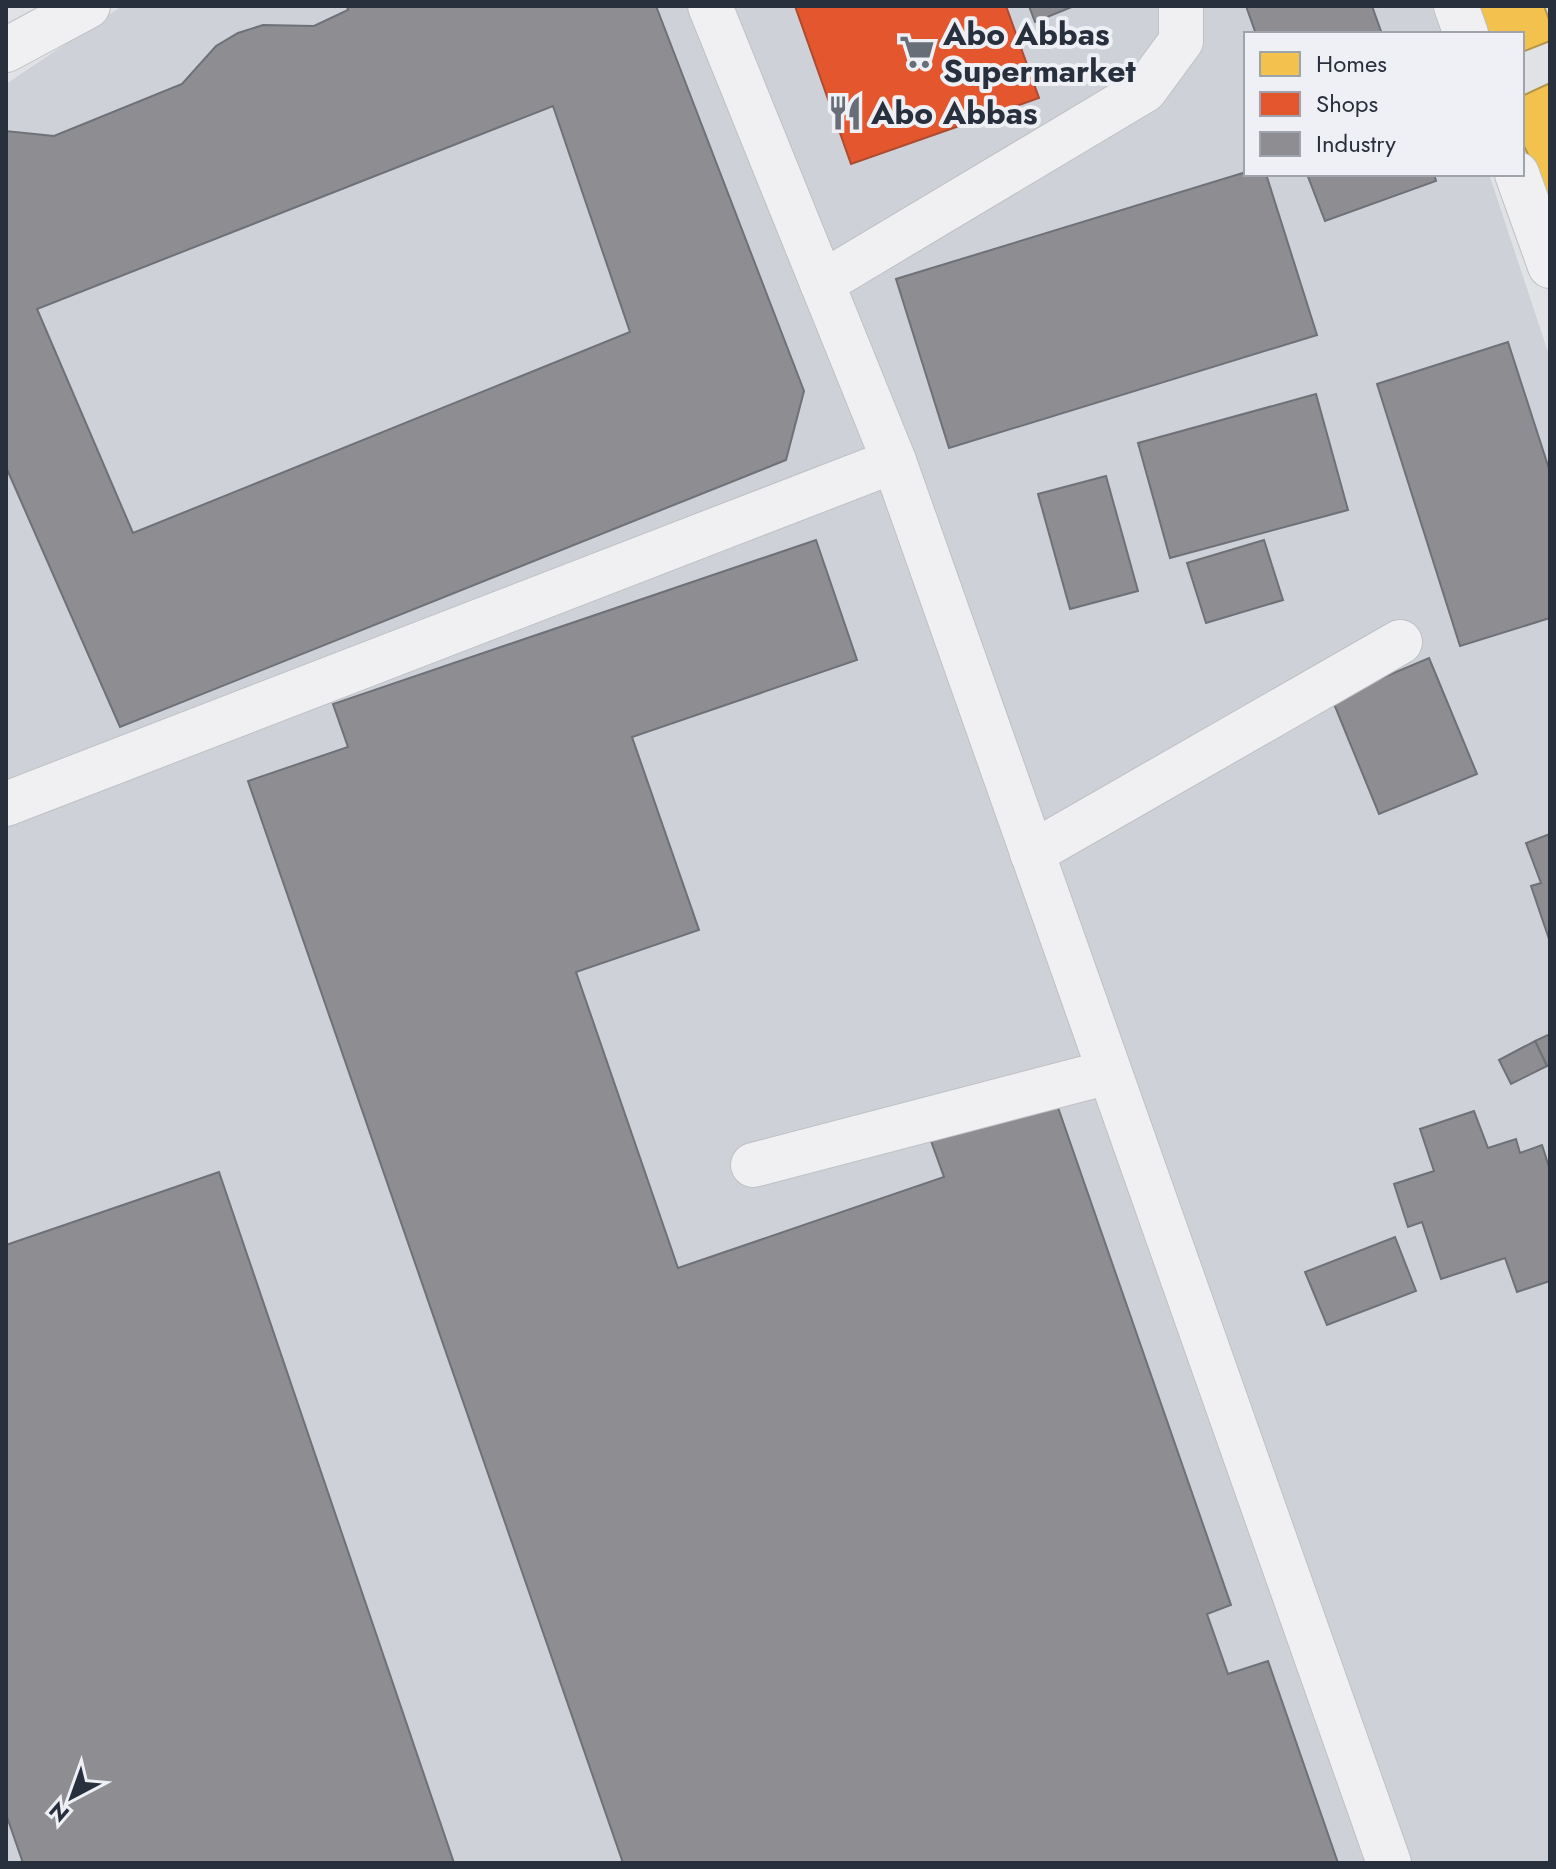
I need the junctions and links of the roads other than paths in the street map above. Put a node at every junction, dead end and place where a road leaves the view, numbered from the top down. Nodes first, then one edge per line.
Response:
1 (88, 6) edge
2 (710, 6) edge
3 (1181, 6) edge
4 (1456, 6) edge
5 (1465, 32) edge
6 (6, 50) edge
7 (1518, 176) edge
8 (1550, 266) edge
9 (822, 283) junction
10 (894, 461) junction
11 (1400, 642) dead end
12 (6, 804) edge
13 (1032, 853) junction
14 (1109, 1072) junction
15 (753, 1165) dead end
16 (1389, 1863) edge

1 - 6 street
2 - 9 street
3 - 9 street
4 - 5 street
7 - 8 street
9 - 10 street
10 - 12 street
10 - 13 street
11 - 13 street
13 - 14 street
14 - 15 street
14 - 16 street

